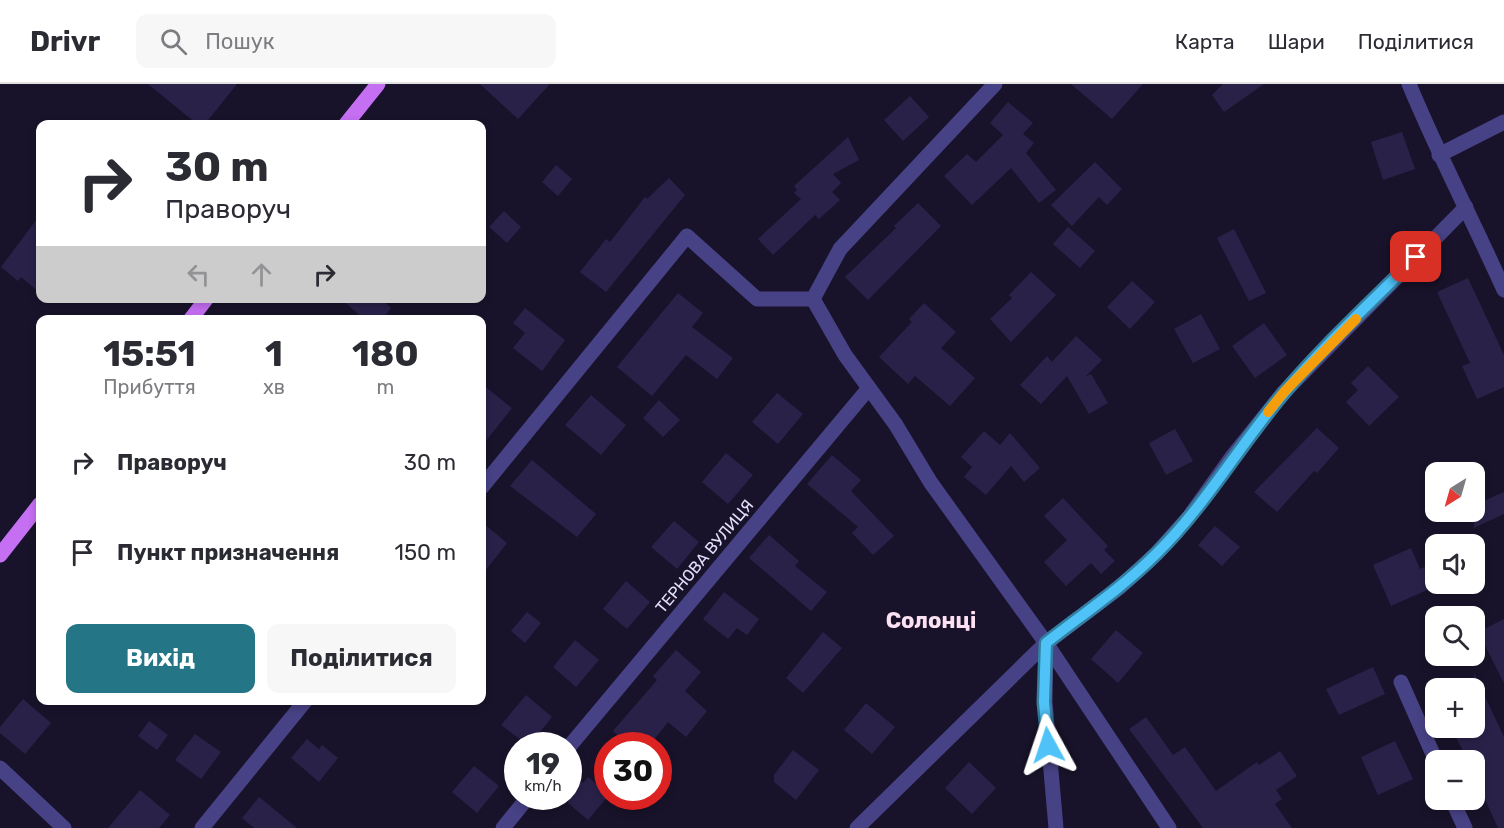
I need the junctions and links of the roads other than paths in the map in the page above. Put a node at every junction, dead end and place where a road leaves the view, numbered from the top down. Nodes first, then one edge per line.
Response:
1 (378, 84) edge
2 (995, 84) edge
3 (1409, 84) edge
4 (349, 120) edge
5 (1504, 122) edge
6 (1439, 155) junction
7 (1466, 207) junction
8 (1504, 290) edge
9 (813, 299) junction
10 (203, 303) edge
11 (194, 315) edge
12 (869, 388) junction
13 (486, 482) edge
14 (36, 509) edge
15 (0, 555) edge
16 (1046, 643) junction
17 (1401, 681) dead end
18 (302, 705) edge
19 (581, 732) edge
20 (1431, 750) edge
21 (0, 768) edge
22 (518, 810) edge
23 (1457, 810) edge
24 (64, 828) edge
25 (202, 828) edge
26 (503, 828) edge
27 (857, 828) edge
28 (1056, 828) edge
29 (1169, 828) edge
30 (1465, 828) edge

1 - 4 main road
2 - 9 street
3 - 6 street
5 - 6 street
6 - 7 street
7 - 8 street
7 - 16 street
9 - 12 street
9 - 13 street
10 - 11 main road
12 - 16 street
12 - 19 street, ТЕРНОВА ВУЛИЦЯ
14 - 15 main road
16 - 27 street
16 - 28 street
16 - 29 street
17 - 20 street
18 - 25 street
21 - 24 street
22 - 26 street
23 - 30 street

